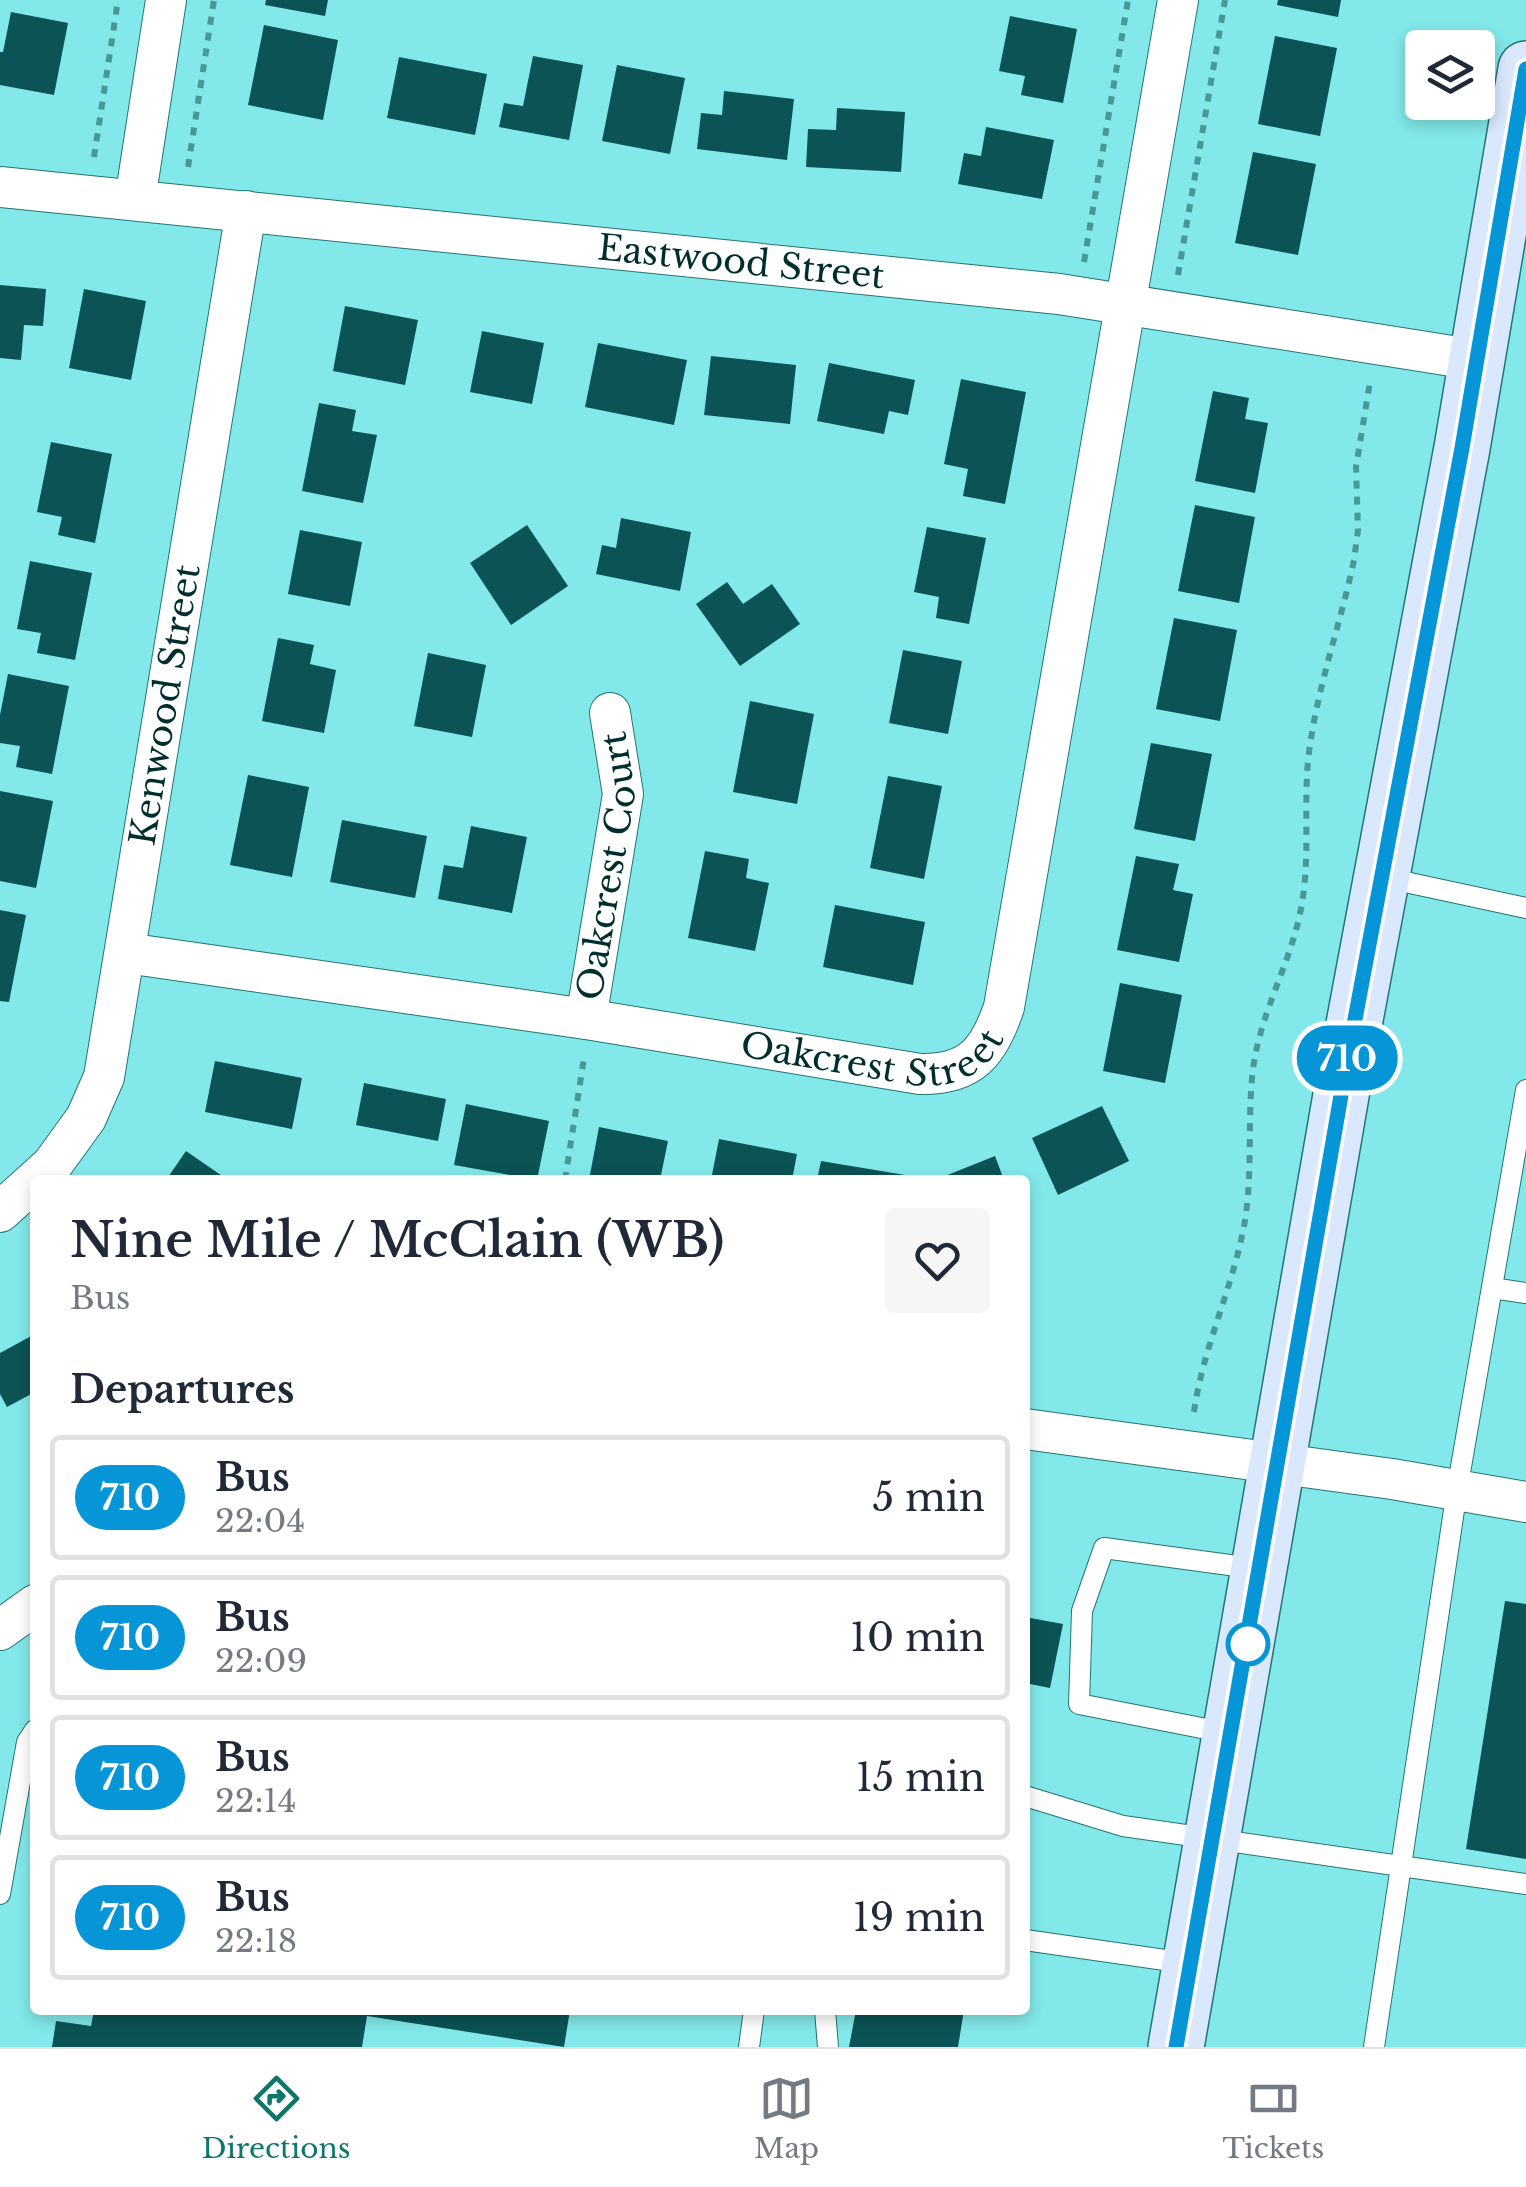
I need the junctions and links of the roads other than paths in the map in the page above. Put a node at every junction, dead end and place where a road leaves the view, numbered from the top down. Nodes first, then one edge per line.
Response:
1 (166, 0) edge
2 (1178, 0) edge
3 (1526, 70) edge
4 (1521, 130) edge
5 (0, 187) edge
6 (135, 200) junction
7 (246, 211) junction
8 (1125, 305) junction
9 (1477, 360) junction
10 (610, 713) dead end
11 (1380, 876) junction
12 (1526, 908) edge
13 (126, 952) junction
14 (586, 1034) junction
15 (1526, 1090) edge
16 (41, 1175) edge
17 (30, 1185) edge
18 (0, 1212) edge
19 (1492, 1288) junction
20 (1526, 1292) edge
21 (1030, 1429) edge
22 (1277, 1465) junction
23 (1457, 1490) junction
24 (1526, 1502) edge
25 (1261, 1570) junction
26 (1232, 1734) junction
27 (30, 1738) edge
28 (1030, 1798) edge
29 (1214, 1837) junction
30 (1401, 1866) junction
31 (1526, 1884) edge
32 (0, 1894) edge
33 (1030, 1941) edge
34 (1191, 1964) junction
35 (753, 2015) edge
36 (825, 2015) edge
37 (748, 2047) edge
38 (828, 2047) edge
39 (1176, 2047) edge
40 (1374, 2047) edge

1 - 6 street
2 - 8 street, Oakcrest Street
3 - 4 main road
4 - 9 main road
5 - 6 street, Eastwood Street
6 - 7 street, Eastwood Street
7 - 8 street, Eastwood Street
7 - 13 street, Kenwood Street
8 - 9 street, Eastwood Street
8 - 14 street, Oakcrest Street
9 - 11 main road
10 - 14 street, Oakcrest Court
11 - 12 lane
11 - 22 main road
13 - 14 street, Oakcrest Street
13 - 16 street, Kenwood Street
15 - 19 lane
17 - 18 street, Kenwood Street
19 - 20 lane
19 - 23 lane
21 - 22 street
22 - 23 street
22 - 25 main road
23 - 24 street
23 - 30 lane
25 - 26 main road
25 - 26 lane
26 - 29 main road
27 - 32 lane
28 - 29 lane
29 - 30 lane
29 - 34 main road
30 - 31 lane
30 - 40 lane
33 - 34 lane
34 - 39 main road
35 - 37 lane
36 - 38 lane

